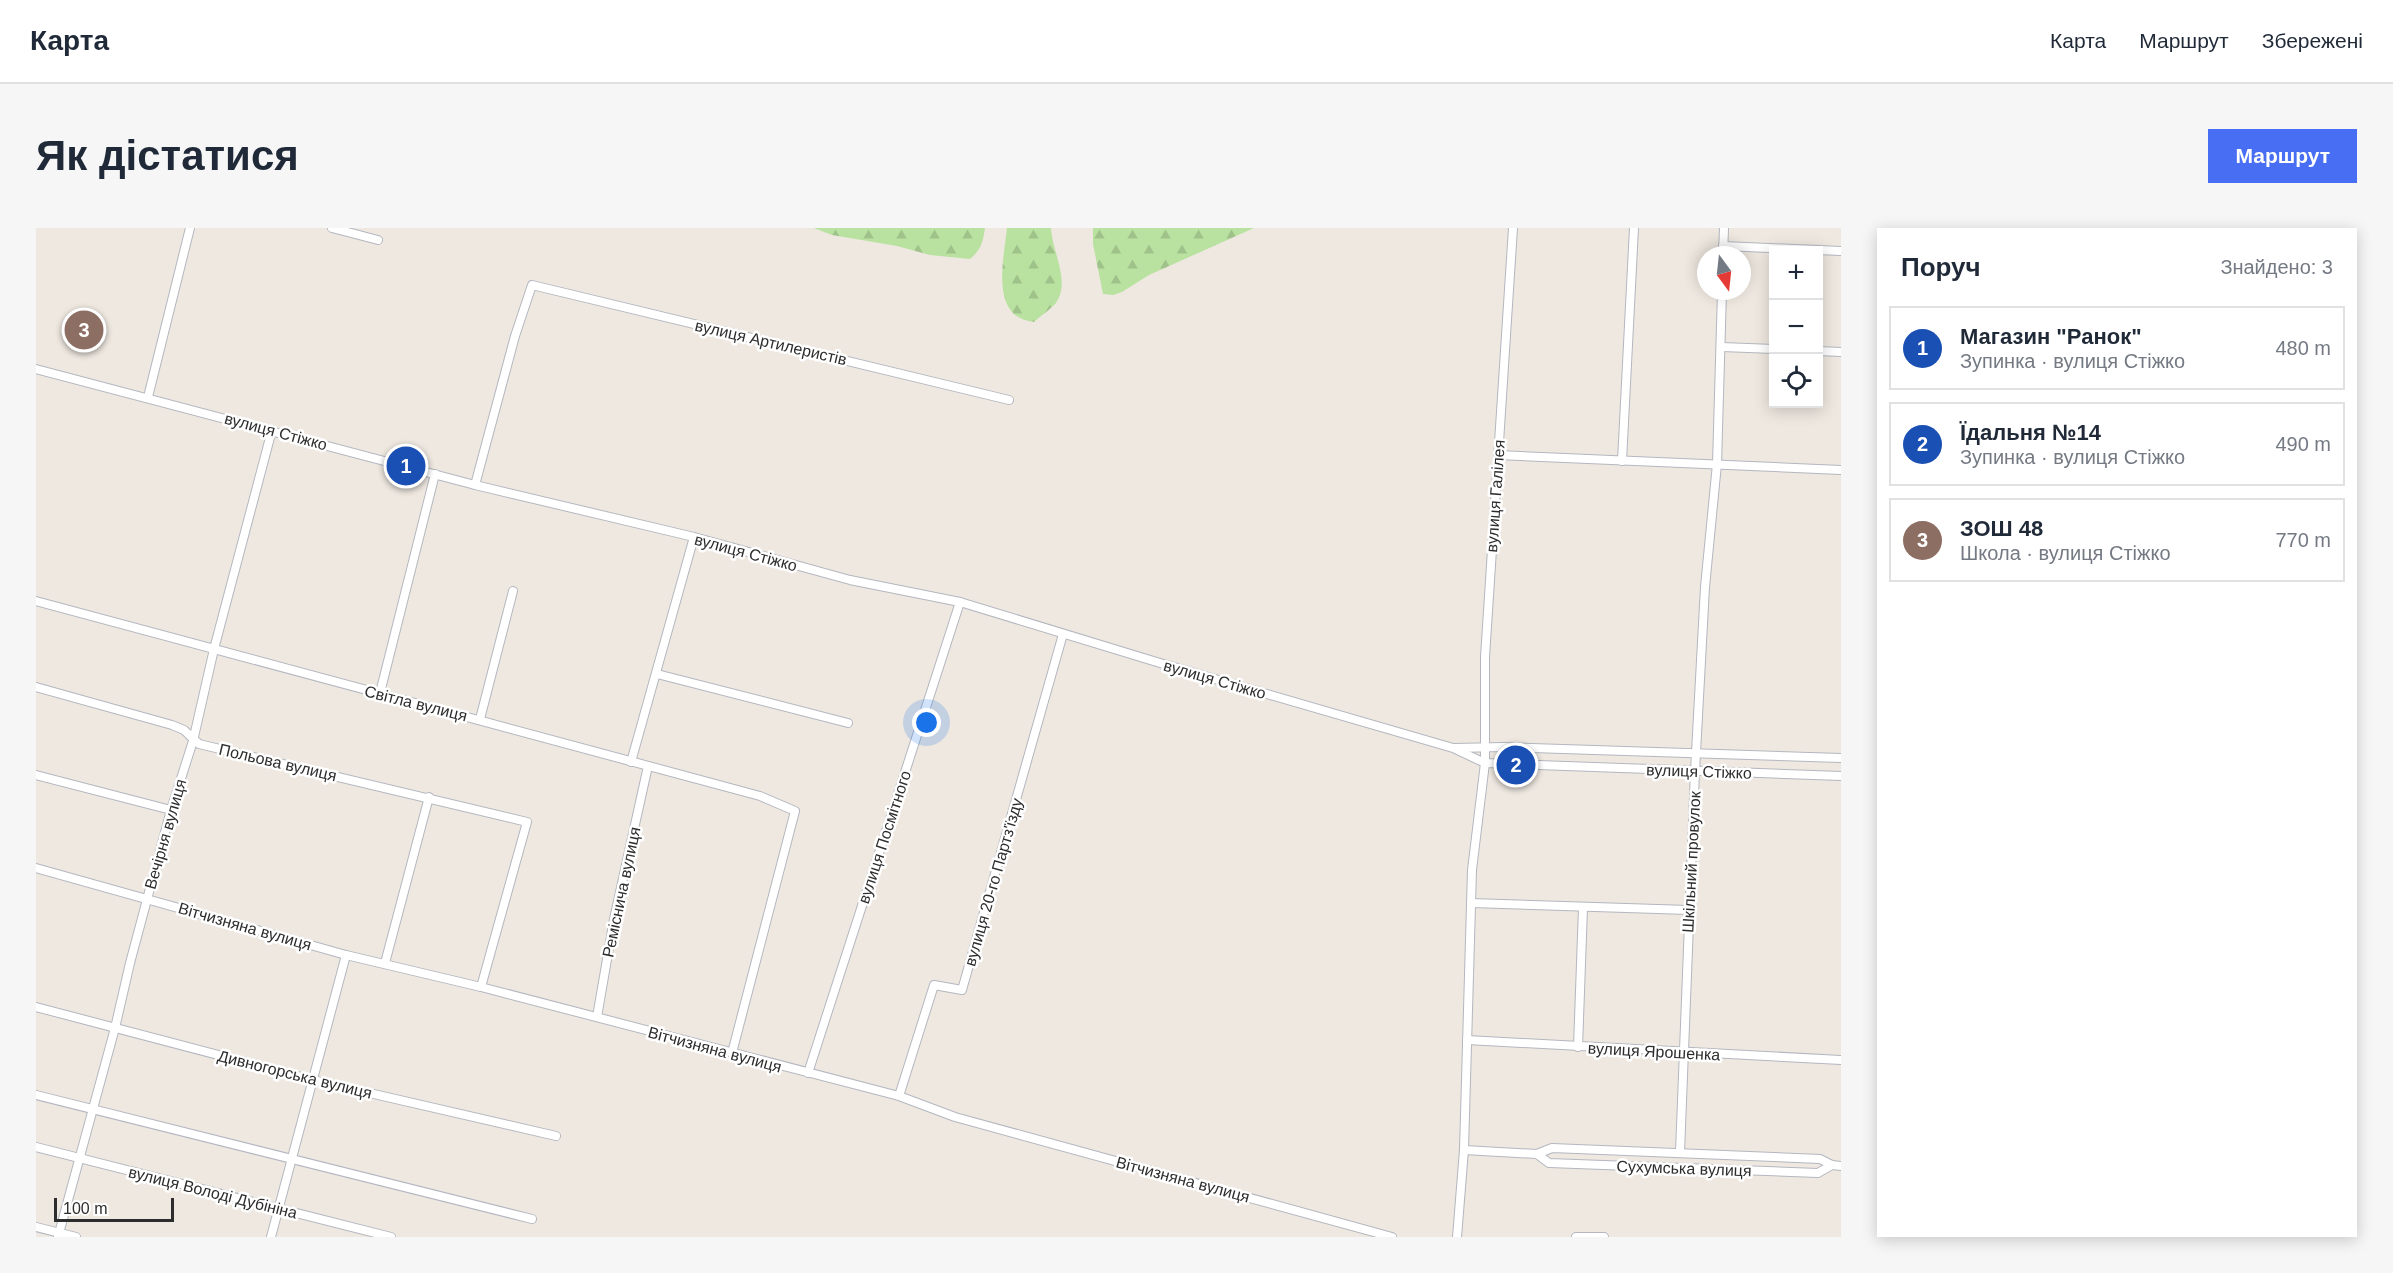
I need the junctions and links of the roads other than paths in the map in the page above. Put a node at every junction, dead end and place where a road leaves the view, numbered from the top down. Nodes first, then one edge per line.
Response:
1 (190, 228) edge
2 (332, 228) edge
3 (1513, 228) edge
4 (1634, 228) edge
5 (1724, 228) edge
6 (378, 240) dead end
7 (1723, 246) edge
8 (1841, 250) edge
9 (1751, 251) edge
10 (1722, 300) edge
11 (1722, 347) junction
12 (1769, 349) edge
13 (1823, 351) edge
14 (1841, 351) edge
15 (36, 369) edge
16 (148, 397) junction
17 (1009, 400) dead end
18 (272, 430) junction
19 (1498, 455) junction
20 (1622, 461) junction
21 (1717, 464) junction
22 (1841, 470) edge
23 (435, 474) junction
24 (475, 485) junction
25 (694, 537) junction
26 (513, 591) dead end
27 (36, 601) edge
28 (960, 602) junction
29 (1063, 634) junction
30 (214, 649) junction
31 (657, 674) junction
32 (36, 687) edge
33 (380, 693) junction
34 (480, 719) junction
35 (848, 723) dead end
36 (193, 741) junction
37 (1485, 747) junction
38 (1453, 748) junction
39 (1696, 752) junction
40 (1841, 758) edge
41 (631, 762) junction
42 (1485, 764) junction
43 (648, 766) junction
44 (1695, 771) junction
45 (36, 775) edge
46 (1841, 776) edge
47 (429, 797) junction
48 (171, 810) junction
49 (36, 868) edge
50 (147, 899) junction
51 (1471, 903) junction
52 (1583, 908) junction
53 (1689, 910) junction
54 (346, 955) junction
55 (385, 963) junction
56 (482, 987) junction
57 (36, 1007) edge
58 (597, 1017) junction
59 (115, 1028) junction
60 (1467, 1040) junction
61 (1578, 1047) junction
62 (732, 1053) junction
63 (1682, 1053) junction
64 (1841, 1060) edge
65 (808, 1073) junction
66 (313, 1080) junction
67 (36, 1095) edge
68 (899, 1096) junction
69 (92, 1109) junction
70 (556, 1136) dead end
71 (36, 1147) edge
72 (1464, 1150) junction
73 (1680, 1152) junction
74 (1537, 1154) junction
75 (79, 1158) junction
76 (291, 1160) junction
77 (1832, 1166) junction
78 (1841, 1166) edge
79 (279, 1209) junction
80 (532, 1219) dead end
81 (36, 1227) edge
82 (59, 1235) edge
83 (75, 1237) edge
84 (271, 1237) edge
85 (391, 1237) edge
86 (1392, 1237) edge
87 (1457, 1237) edge
88 (1576, 1237) edge
89 (1604, 1237) edge

1 - 16 street
2 - 6 street
3 - 19 street, вулиця Галілея
4 - 20 street
5 - 7 street
8 - 9 street
10 - 11 street, Шкільний провулок
11 - 12 street
11 - 21 street, Шкільний провулок
13 - 14 street
15 - 16 street, вулиця Стіжко
16 - 18 street, вулиця Стіжко
17 - 24 street, вулиця Артилеристів
18 - 23 street, вулиця Стіжко
18 - 30 street, Вечірня вулиця
19 - 20 street
19 - 37 street, вулиця Галілея
20 - 21 street
21 - 22 street
21 - 39 street, Шкільний провулок
23 - 24 street, вулиця Стіжко
23 - 33 street
24 - 25 street, вулиця Стіжко
25 - 28 street, вулиця Стіжко
25 - 31 street
26 - 34 street
27 - 30 street, Світла вулиця
28 - 29 street, вулиця Стіжко
28 - 65 street, вулиця Посмітного
29 - 38 street, вулиця Стіжко
29 - 68 street, вулиця 20-го Партз'їзду
30 - 33 street, Світла вулиця
30 - 36 street, Вечірня вулиця
31 - 35 street
31 - 41 street
32 - 36 street, Польова вулиця
33 - 34 street, Світла вулиця
34 - 41 street, Світла вулиця
36 - 47 street, Польова вулиця
36 - 48 street, Вечірня вулиця
37 - 38 street, вулиця Стіжко
37 - 39 street, вулиця Стіжко
37 - 42 street, вулиця Галілея
38 - 42 street, вулиця Стіжко
39 - 40 street, вулиця Стіжко
39 - 44 street, Шкільний провулок
41 - 43 street, Світла вулиця
42 - 44 street, вулиця Стіжко
42 - 51 street, вулиця Галілея
43 - 58 street, Реміснича вулиця
43 - 62 street, Світла вулиця
44 - 46 street, вулиця Стіжко
44 - 53 street, Шкільний провулок
45 - 48 street
47 - 55 street
47 - 56 street, Польова вулиця
48 - 50 street, Вечірня вулиця
49 - 50 street, Вітчизняна вулиця
50 - 54 street, Вітчизняна вулиця
50 - 59 street, Вечірня вулиця
51 - 52 street
51 - 60 street, вулиця Галілея
52 - 53 street
52 - 61 street
53 - 63 street, Шкільний провулок
54 - 55 street, Вітчизняна вулиця
54 - 66 street
55 - 56 street, Вітчизняна вулиця
56 - 58 street, Вітчизняна вулиця
57 - 59 street, Дивногорська вулиця
58 - 62 street, Вітчизняна вулиця
59 - 66 street, Дивногорська вулиця
59 - 69 street, Вечірня вулиця
60 - 61 street, вулиця Ярошенка
60 - 72 street, вулиця Галілея
61 - 63 street, вулиця Ярошенка
62 - 65 street, Вітчизняна вулиця
63 - 64 street, вулиця Ярошенка
63 - 73 street, Шкільний провулок
65 - 68 street, Вітчизняна вулиця
66 - 70 street, Дивногорська вулиця
66 - 76 street
67 - 69 street
68 - 86 street, Вітчизняна вулиця
69 - 75 street, Вечірня вулиця
69 - 76 street
71 - 75 street, вулиця Володі Дубініна
72 - 74 street, Сухумська вулиця
72 - 87 street, вулиця Галілея
73 - 74 street, Сухумська вулиця
73 - 77 street, Сухумська вулиця
74 - 77 street, Сухумська вулиця
75 - 79 street, вулиця Володі Дубініна
75 - 82 street, Вечірня вулиця
76 - 79 street
76 - 80 street
77 - 78 street, Сухумська вулиця
79 - 84 street
79 - 85 street, вулиця Володі Дубініна
81 - 82 street
82 - 83 street
88 - 89 street

